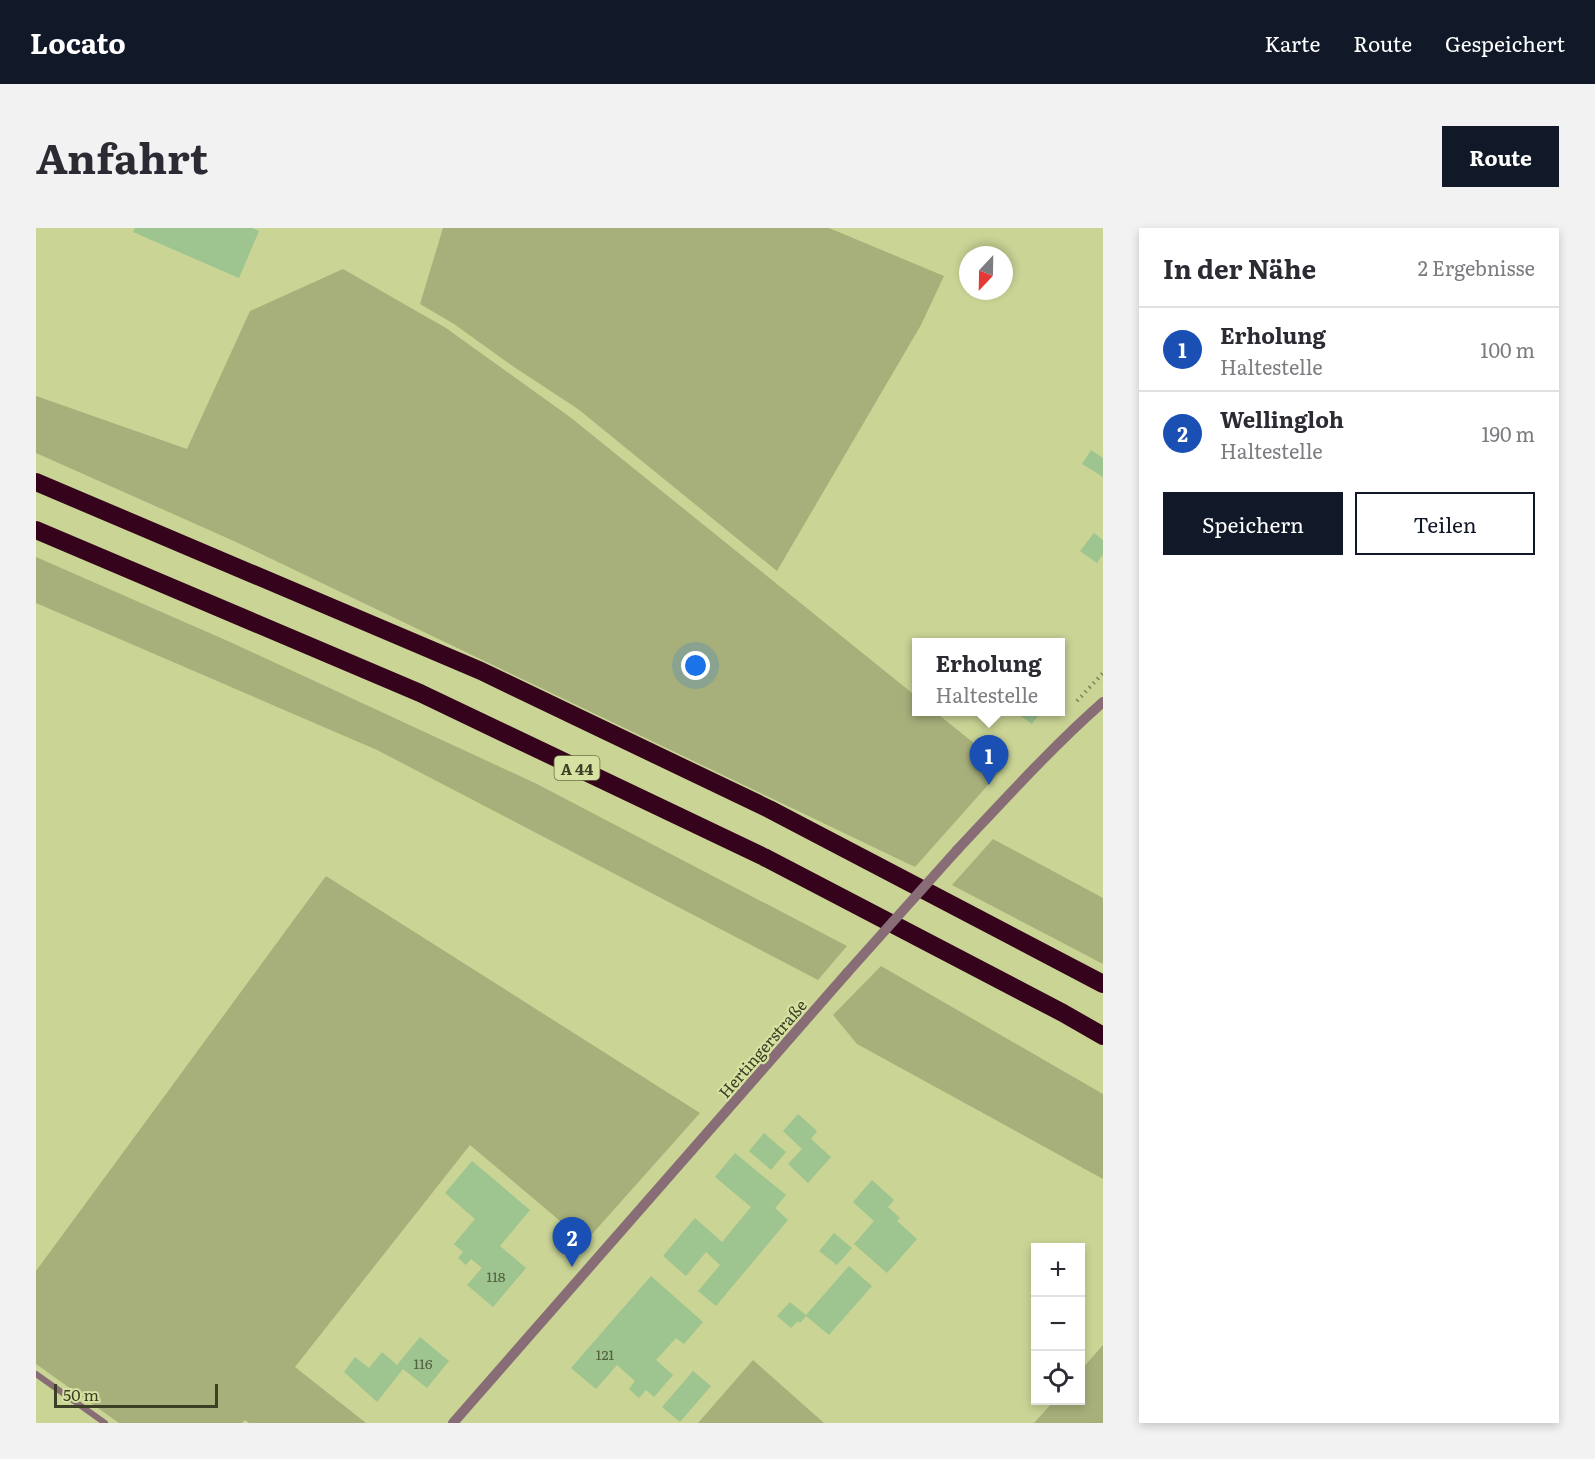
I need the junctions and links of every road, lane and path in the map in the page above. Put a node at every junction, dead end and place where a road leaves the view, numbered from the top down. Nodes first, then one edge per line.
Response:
1 (36, 482) edge
2 (36, 530) edge
3 (1103, 702) edge
4 (1103, 984) edge
5 (1103, 1036) edge
6 (36, 1374) edge
7 (105, 1423) edge
8 (453, 1423) edge

1 - 4 highway
2 - 5 highway, A 44
3 - 8 street, Hertingerstraße, bridge
6 - 7 street

